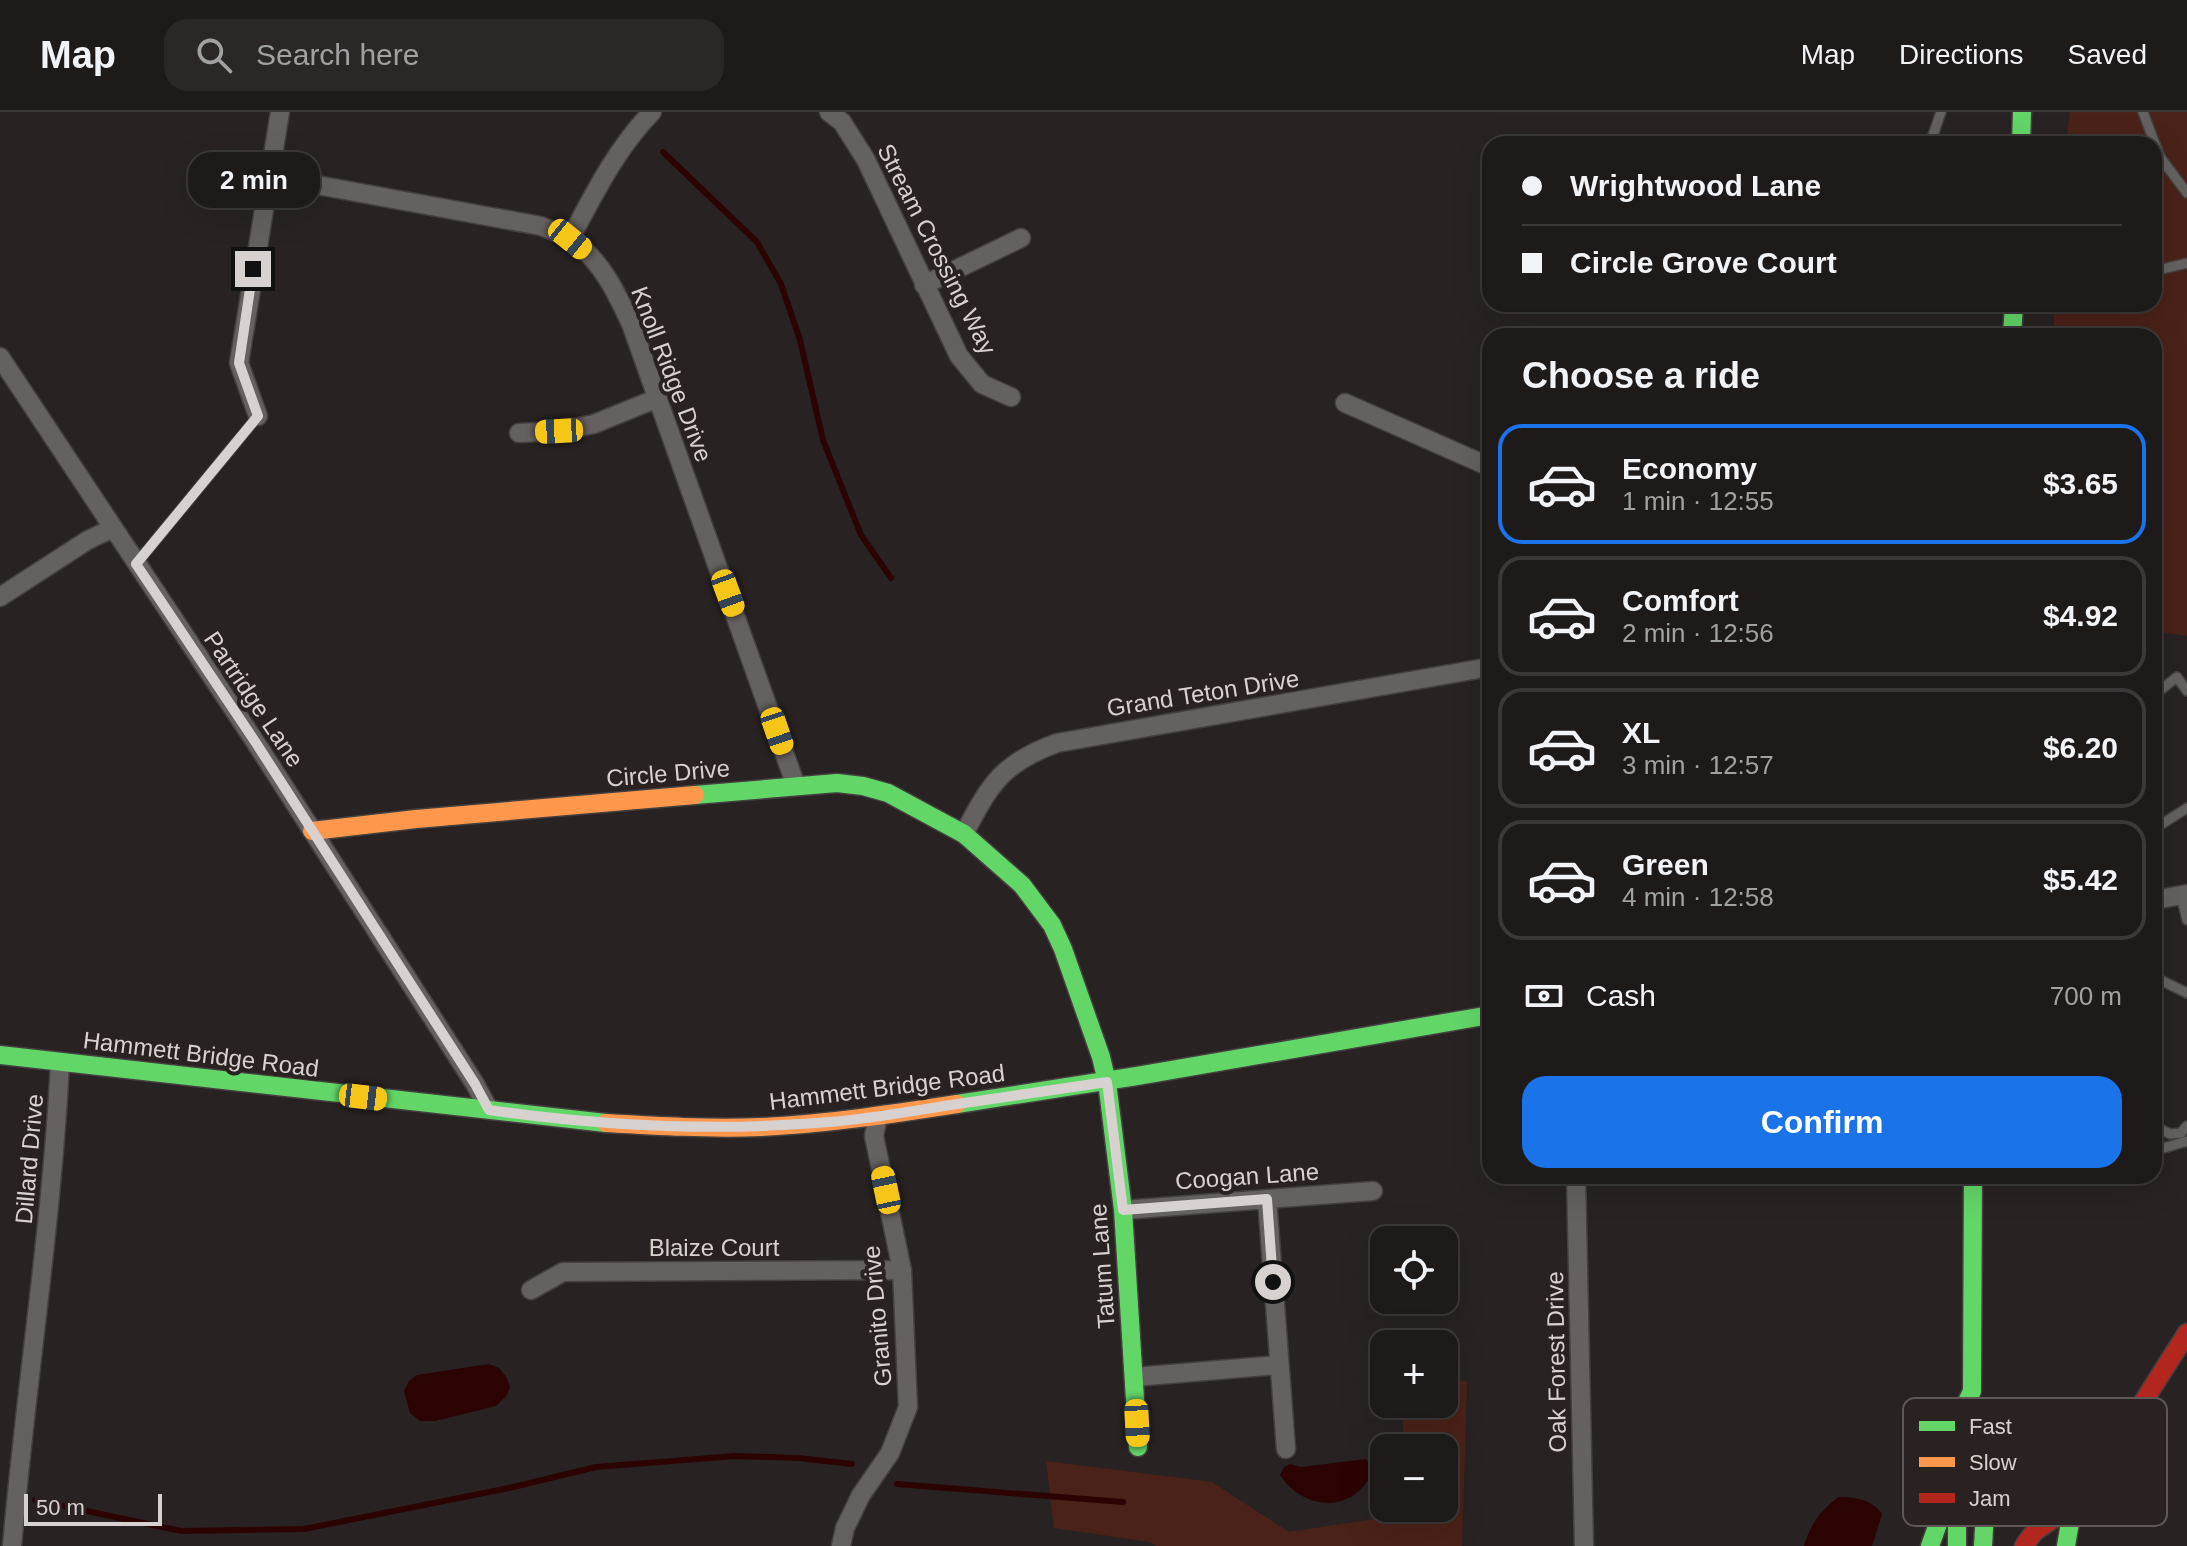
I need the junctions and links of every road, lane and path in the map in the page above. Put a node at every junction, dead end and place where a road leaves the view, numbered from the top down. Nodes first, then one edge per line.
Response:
1 (280, 112) edge
2 (652, 112) edge
3 (829, 112) edge
4 (1941, 112) edge
5 (2022, 112) edge
6 (2143, 112) edge
7 (1933, 136) edge
8 (2021, 136) edge
9 (2152, 136) edge
10 (2162, 160) edge
11 (268, 176) junction
12 (2187, 193) edge
13 (1021, 238) dead end
14 (570, 239) junction
15 (2187, 263) edge
16 (2162, 269) edge
17 (924, 285) junction
18 (0, 357) edge
19 (1011, 397) dead end
20 (658, 398) junction
21 (1345, 403) dead end
22 (258, 416) joint
23 (519, 433) dead end
24 (1482, 463) edge
25 (113, 528) junction
26 (136, 564) junction
27 (0, 597) edge
28 (1482, 668) edge
29 (2162, 689) edge
30 (2187, 691) edge
31 (796, 786) junction
32 (2187, 808) edge
33 (2162, 824) edge
34 (312, 831) junction
35 (964, 834) junction
36 (2184, 895) edge
37 (2162, 899) edge
38 (2187, 920) edge
39 (2162, 981) edge
40 (2187, 993) edge
41 (1482, 1016) edge
42 (0, 1055) edge
43 (60, 1062) junction
44 (1107, 1082) junction
45 (489, 1110) junction
46 (878, 1116) junction
47 (2187, 1126) edge
48 (2162, 1130) edge
49 (2187, 1141) edge
50 (2162, 1147) edge
51 (1576, 1184) edge
52 (1973, 1184) edge
53 (1373, 1191) dead end
54 (1267, 1199) junction
55 (1123, 1210) junction
56 (902, 1270) junction
57 (531, 1290) dead end
58 (2187, 1333) edge
59 (1279, 1365) junction
60 (1134, 1377) junction
61 (1972, 1391) junction
62 (1969, 1398) edge
63 (1976, 1398) edge
64 (2146, 1398) edge
65 (1138, 1447) dead end
66 (1286, 1449) dead end
67 (1937, 1526) edge
68 (1984, 1526) edge
69 (2043, 1526) edge
70 (2069, 1526) edge
71 (12, 1546) edge
72 (841, 1546) edge
73 (1584, 1546) edge
74 (1930, 1546) edge
75 (1983, 1546) edge
76 (2024, 1546) edge
77 (2066, 1546) edge

1 - 11 street
2 - 14 street
3 - 17 street, Stream Crossing Way
4 - 7 lane
5 - 8 street
6 - 9 lane
10 - 12 lane
11 - 14 street, Knoll Ridge Drive
11 - 22 street
13 - 17 street
14 - 20 street, Knoll Ridge Drive
15 - 16 lane
17 - 19 street, Stream Crossing Way
18 - 25 street, Partridge Lane
20 - 23 street
20 - 31 street, Knoll Ridge Drive
21 - 24 street
22 - 26 lane
25 - 26 street, Partridge Lane
25 - 27 street
26 - 34 street, Partridge Lane
28 - 35 street, Grand Teton Drive
29 - 30 lane
31 - 34 street, Circle Drive
31 - 35 street, Circle Drive
32 - 33 lane
34 - 45 street, Partridge Lane
35 - 44 street, Circle Drive
36 - 37 street
36 - 38 lane
39 - 40 lane
41 - 44 street, Hammett Bridge Road
42 - 43 street, Hammett Bridge Road
43 - 45 street, Hammett Bridge Road
43 - 71 street, Dillard Drive
44 - 46 street, Hammett Bridge Road
44 - 55 street, Tatum Lane
45 - 46 street, Hammett Bridge Road
46 - 56 street, Granito Drive
47 - 48 lane
49 - 50 lane
51 - 73 street, Oak Forest Drive
52 - 61 street
53 - 54 street, Coogan Lane
54 - 55 street, Coogan Lane
54 - 59 street
55 - 60 street, Tatum Lane
56 - 57 street, Blaize Court
56 - 72 street, Granito Drive
58 - 64 street
59 - 60 street
59 - 66 street
60 - 65 street, Tatum Lane
61 - 62 street
61 - 63 street
67 - 74 street
68 - 75 street
69 - 76 street
70 - 77 street

